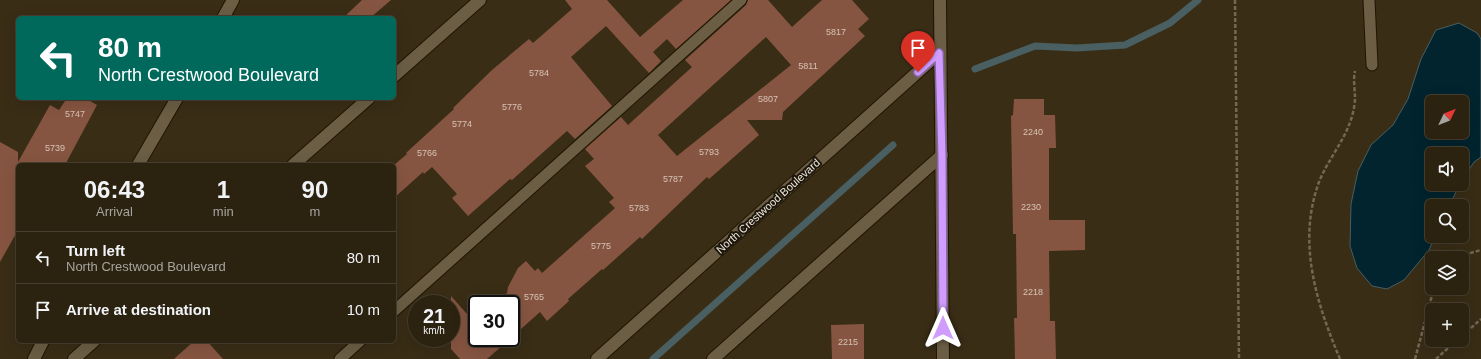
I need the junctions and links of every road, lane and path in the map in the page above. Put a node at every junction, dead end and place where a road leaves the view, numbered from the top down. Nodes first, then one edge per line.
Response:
1 (233, 0) edge
2 (480, 0) edge
3 (741, 0) edge
4 (940, 0) edge
5 (1235, 0) edge
6 (1369, 0) edge
7 (224, 16) edge
8 (939, 53) junction
9 (1372, 66) joint
10 (396, 74) edge
11 (176, 100) edge
12 (367, 100) edge
13 (942, 155) junction
14 (139, 163) edge
15 (295, 163) edge
16 (1481, 250) edge
17 (1469, 253) edge
18 (1432, 295) edge
19 (396, 309) edge
20 (1481, 319) edge
21 (1469, 330) edge
22 (42, 343) edge
23 (92, 343) edge
24 (358, 343) edge
25 (1449, 347) edge
26 (34, 359) edge
27 (74, 359) edge
28 (340, 359) edge
29 (597, 359) edge
30 (713, 359) edge
31 (943, 359) edge
32 (1239, 359) edge
33 (1340, 359) edge
34 (1415, 359) edge
35 (1436, 359) edge

1 - 7 street
2 - 10 street
3 - 19 lane
4 - 8 street
5 - 32 path
6 - 9 lane
8 - 13 street
8 - 29 street, North Crestwood Boulevard
9 - 33 path
11 - 14 street
12 - 15 street
13 - 30 street
13 - 31 street
16 - 17 path
18 - 34 path
20 - 21 path
22 - 26 street
23 - 27 street
24 - 28 lane
25 - 35 path

